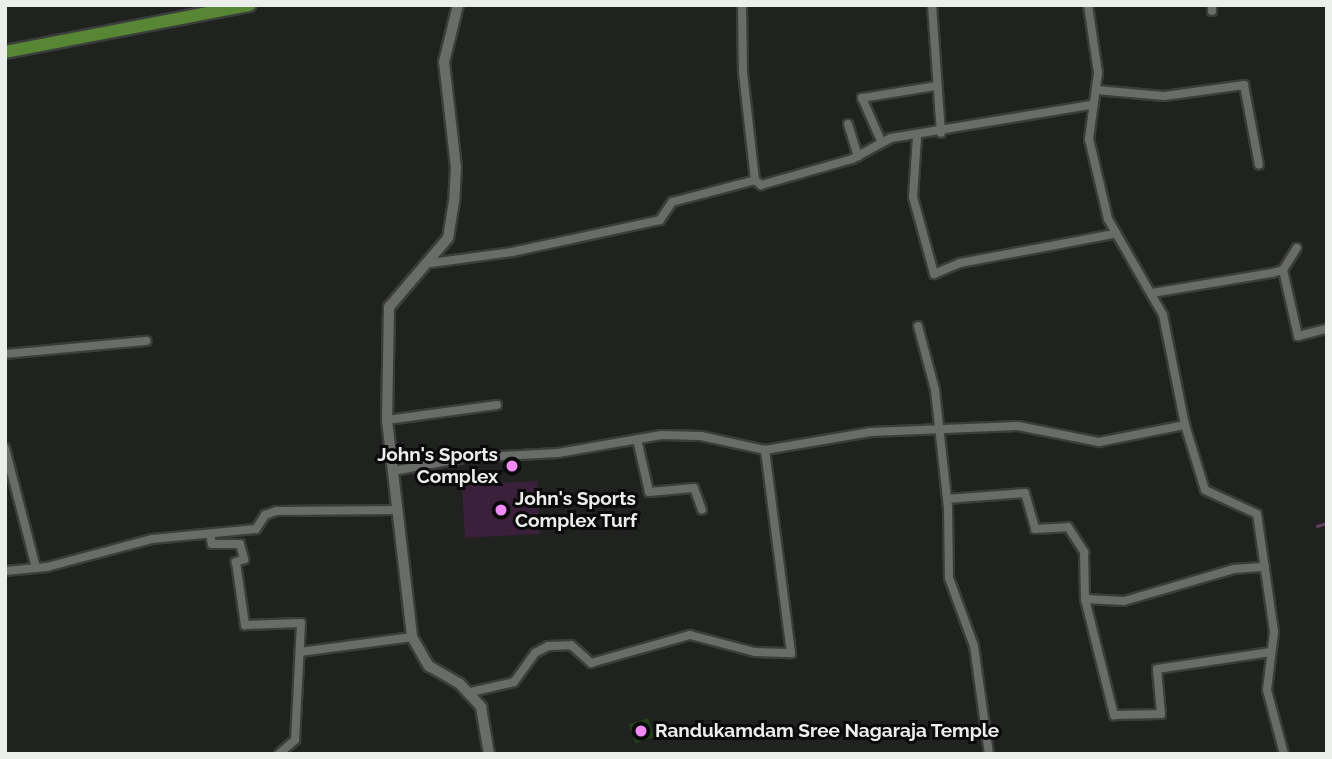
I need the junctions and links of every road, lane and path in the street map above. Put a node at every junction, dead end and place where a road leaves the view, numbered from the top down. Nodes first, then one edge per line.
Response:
1 (250, 5) edge
2 (458, 5) edge
3 (742, 5) edge
4 (932, 5) edge
5 (1088, 5) edge
6 (225, 8) edge
7 (5, 52) edge
8 (936, 86) junction
9 (1097, 90) junction
10 (1091, 105) junction
11 (848, 124) dead end
12 (941, 133) junction
13 (917, 137) junction
14 (881, 141) junction
15 (858, 156) junction
16 (1259, 165) dead end
17 (755, 180) junction
18 (1114, 233) junction
19 (1297, 248) dead end
20 (430, 262) junction
21 (1283, 270) junction
22 (1152, 293) junction
23 (918, 326) dead end
24 (1327, 329) edge
25 (146, 341) dead end
26 (5, 354) edge
27 (497, 405) dead end
28 (387, 419) junction
29 (1185, 425) junction
30 (939, 428) junction
31 (637, 439) junction
32 (5, 448) edge
33 (765, 450) junction
34 (393, 471) junction
35 (947, 499) junction
36 (397, 510) junction
37 (702, 510) dead end
38 (211, 534) junction
39 (1265, 567) junction
40 (36, 568) junction
41 (5, 571) edge
42 (1085, 599) junction
43 (412, 637) junction
44 (300, 652) junction
45 (1270, 652) junction
46 (471, 692) junction
47 (279, 754) edge
48 (489, 754) edge
49 (989, 754) edge
50 (1284, 754) edge

1 - 6 main road
2 - 20 street
3 - 17 street
4 - 8 street
5 - 9 street
6 - 7 main road
8 - 12 street
8 - 14 street
9 - 10 street
9 - 16 street
10 - 12 street
10 - 18 street
11 - 15 street
12 - 13 street
13 - 14 street
13 - 18 street
14 - 15 street
15 - 17 street
17 - 20 street
18 - 22 street
19 - 21 street
20 - 28 street
21 - 22 street
21 - 24 street
22 - 29 street
23 - 30 street
25 - 26 street
27 - 28 street
28 - 34 street
29 - 30 street
29 - 39 street
30 - 33 street
30 - 35 street
31 - 33 street
31 - 34 street
31 - 37 street
32 - 40 street
33 - 46 street
34 - 36 street
35 - 42 street
35 - 49 street
36 - 38 street
36 - 43 street
38 - 40 street
38 - 44 street
39 - 42 street
39 - 45 street
40 - 41 street
42 - 45 street
43 - 44 street
43 - 46 street
44 - 47 street
45 - 50 street
46 - 48 street

